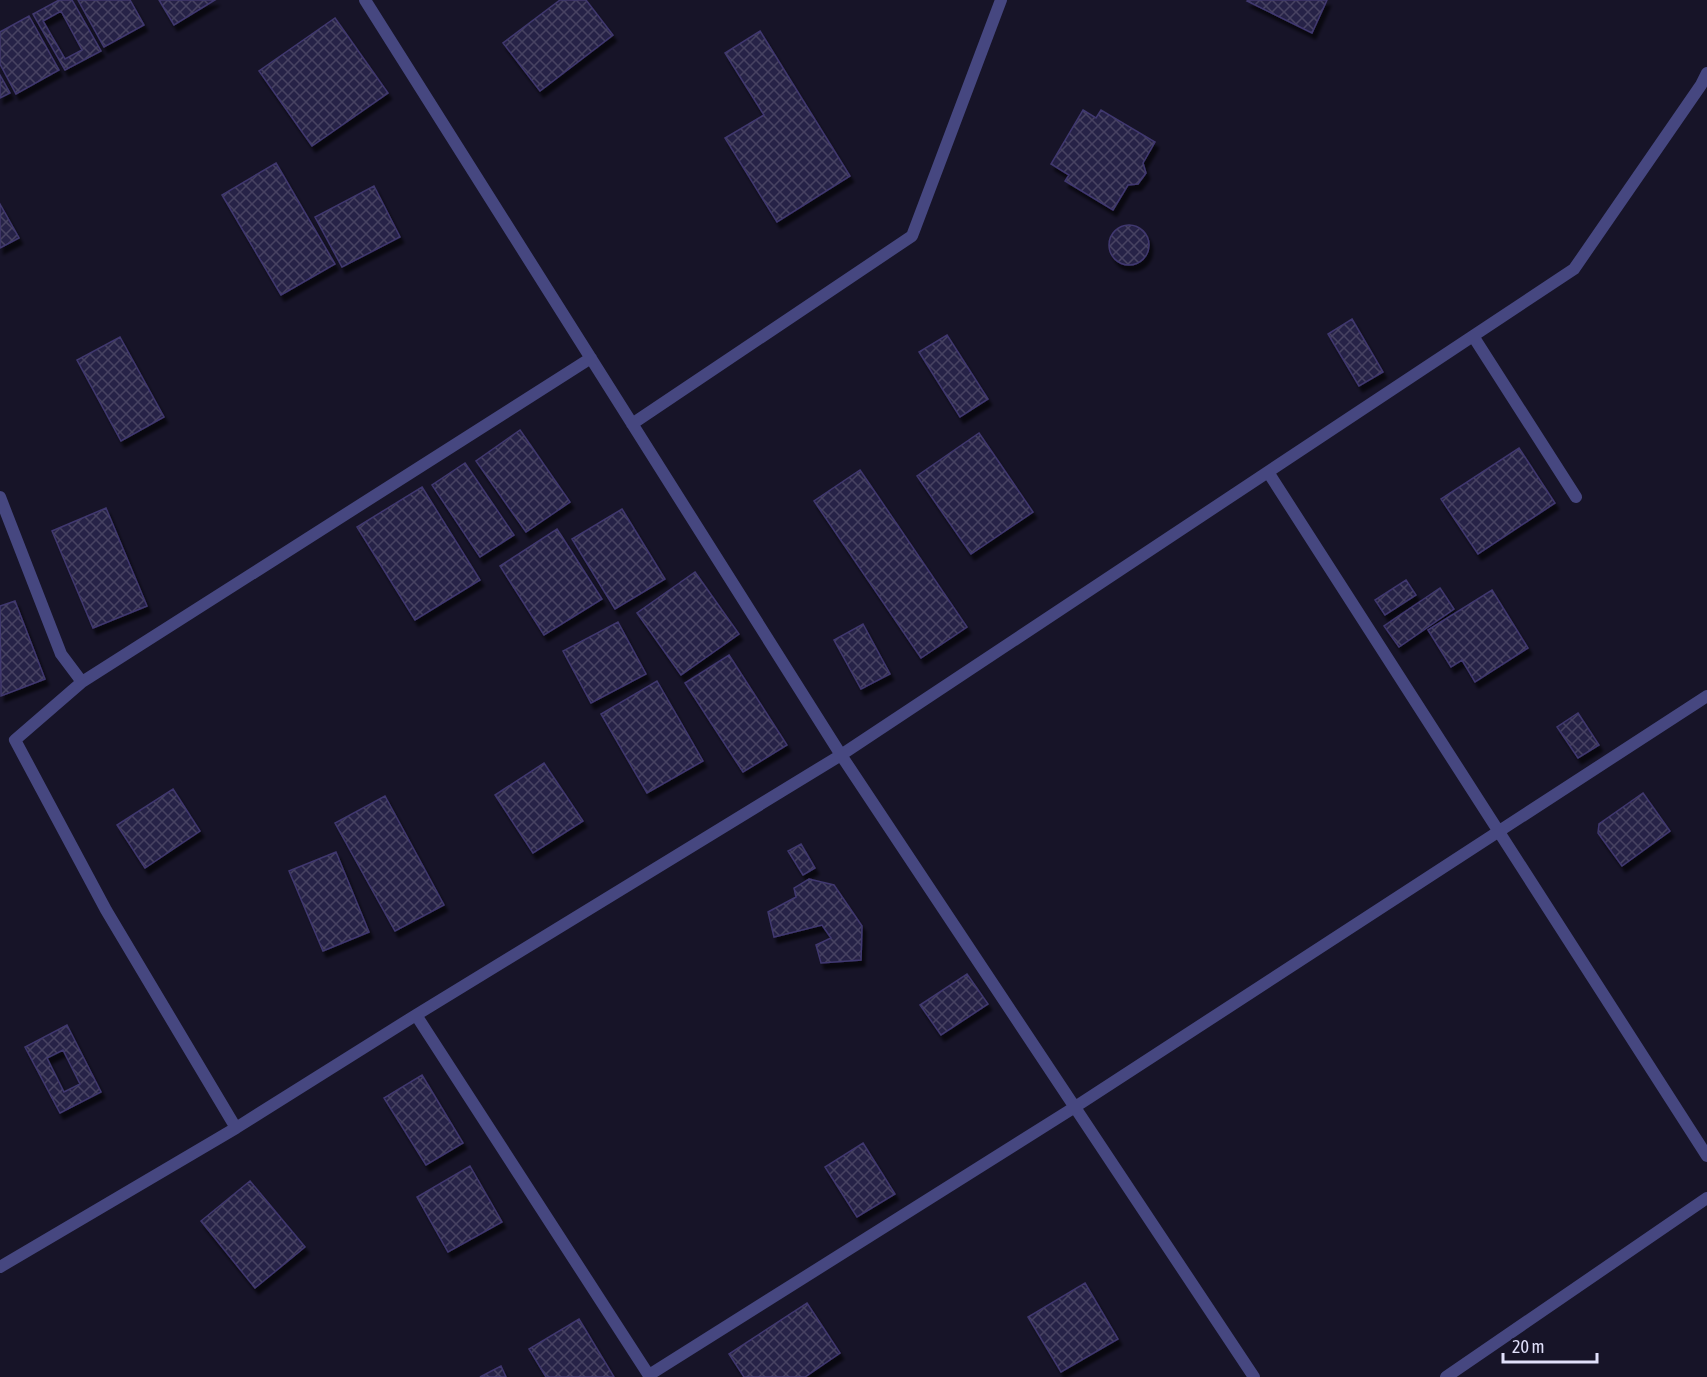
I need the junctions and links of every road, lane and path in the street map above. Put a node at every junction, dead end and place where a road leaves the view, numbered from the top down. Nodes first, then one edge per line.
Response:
1 (365, 0) edge
2 (1001, 0) edge
3 (1707, 73) edge
4 (1473, 336) junction
5 (591, 358) junction
6 (632, 424) junction
7 (1268, 472) junction
8 (0, 496) edge
9 (1576, 497) dead end
10 (82, 682) junction
11 (1707, 696) edge
12 (841, 755) junction
13 (1498, 831) junction
14 (416, 1015) junction
15 (1075, 1107) junction
16 (236, 1128) junction
17 (1707, 1156) edge
18 (1707, 1198) edge
19 (0, 1267) edge
20 (650, 1376) edge
21 (1254, 1377) edge
22 (1446, 1377) edge

1 - 5 street
2 - 6 street
3 - 4 street
4 - 7 street
4 - 9 street
5 - 6 street
5 - 10 street
6 - 12 street
7 - 12 street
7 - 13 street
8 - 10 street
10 - 16 street
11 - 13 street
12 - 14 street
12 - 15 street
13 - 15 street
13 - 17 street
14 - 16 street
14 - 20 street
15 - 20 street
15 - 21 street
16 - 19 street
18 - 22 street

